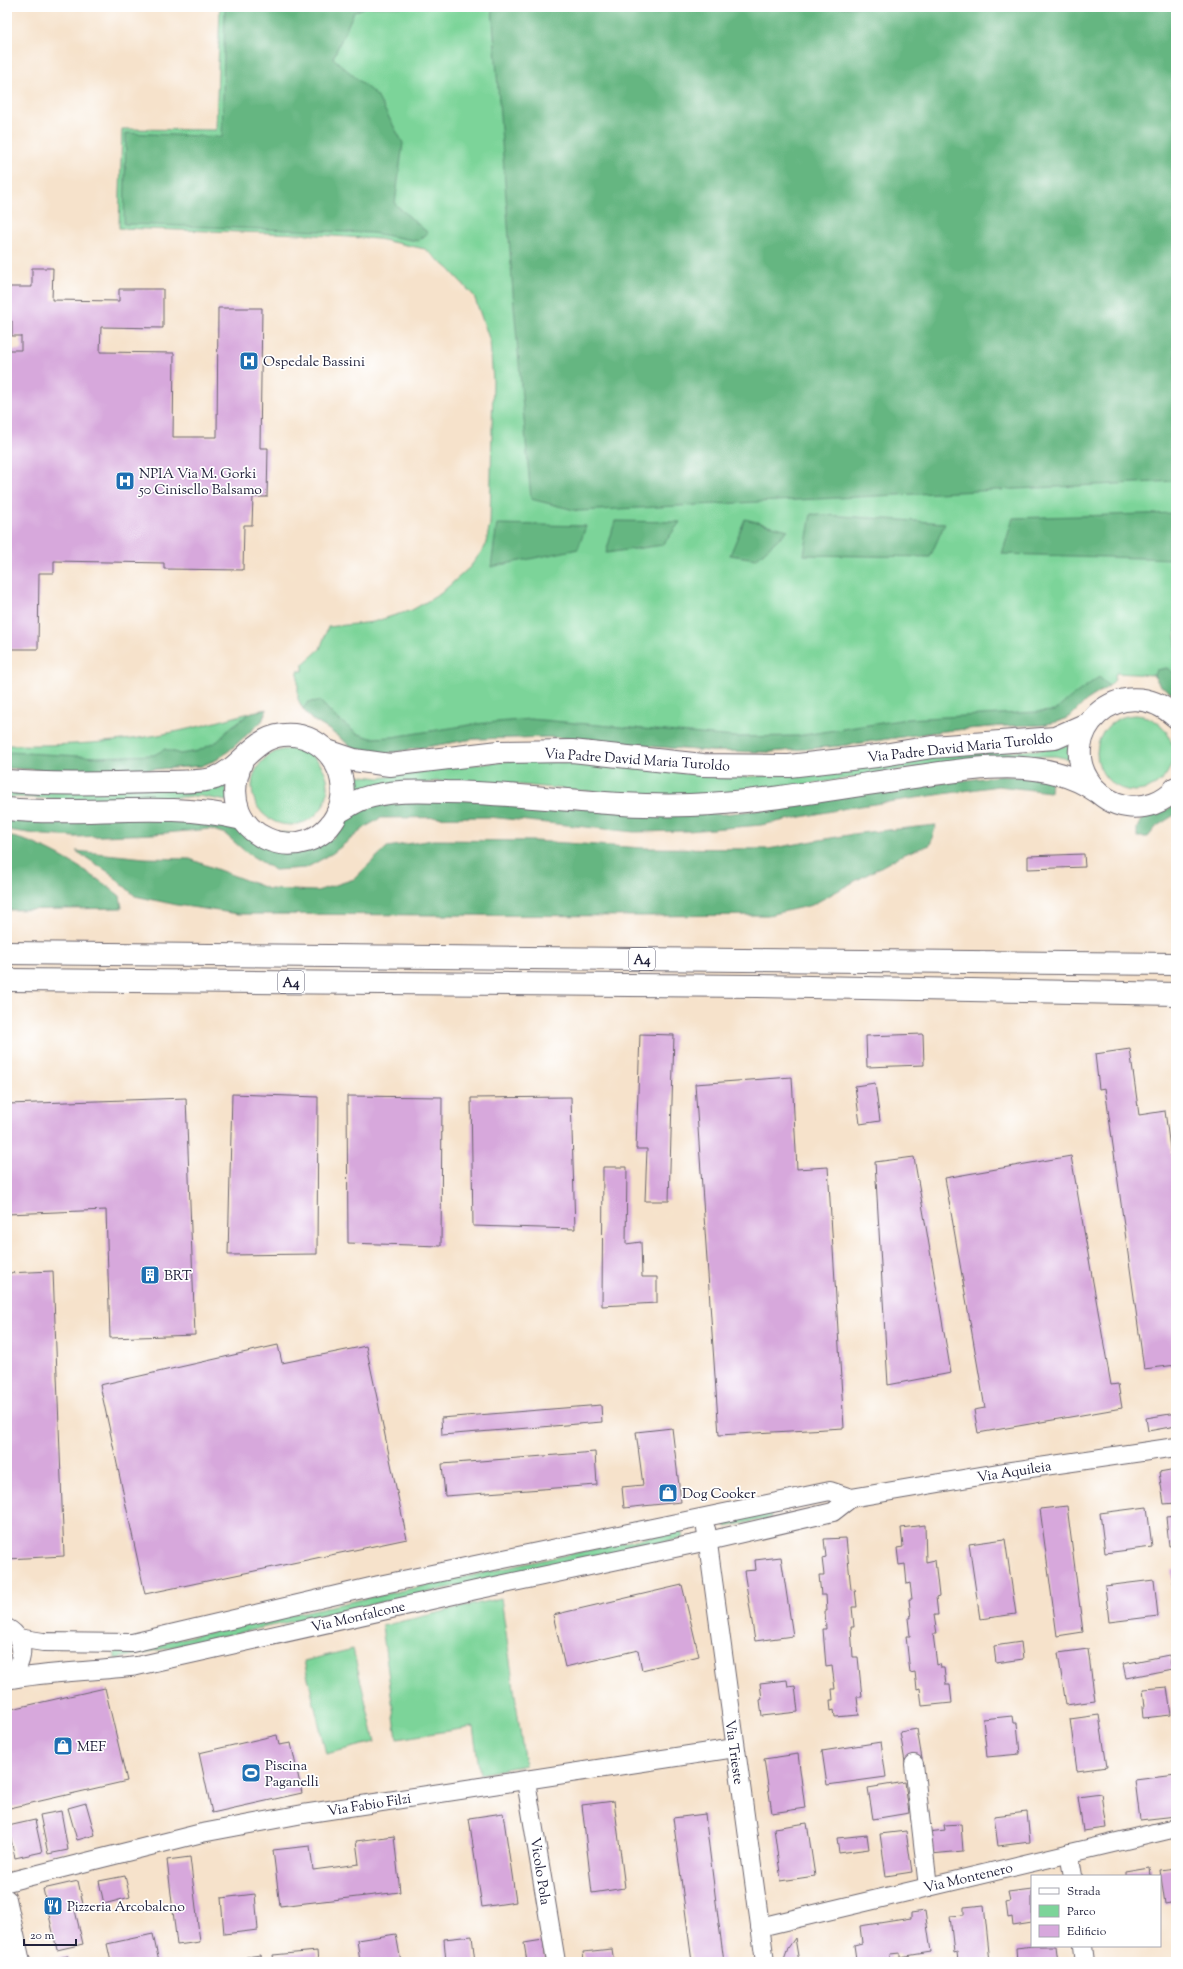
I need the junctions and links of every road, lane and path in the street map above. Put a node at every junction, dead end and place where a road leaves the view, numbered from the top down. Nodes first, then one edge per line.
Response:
1 (1176, 716) edge
2 (1089, 723) junction
3 (327, 751) junction
4 (242, 761) junction
5 (7, 781) edge
6 (1176, 788) edge
7 (1096, 791) junction
8 (7, 808) edge
9 (338, 812) junction
10 (243, 819) junction
11 (7, 953) edge
12 (1176, 964) edge
13 (7, 980) edge
14 (1176, 994) edge
15 (1176, 1447) edge
16 (852, 1498) junction
17 (704, 1516) junction
18 (708, 1541) junction
19 (12, 1633) edge
20 (7, 1679) edge
21 (735, 1748) junction
22 (914, 1764) dead end
23 (526, 1781) junction
24 (1176, 1828) edge
25 (1069, 1854) junction
26 (1073, 1875) edge
27 (7, 1882) edge
28 (928, 1887) junction
29 (7, 1899) edge
30 (760, 1927) junction
31 (1083, 1947) edge
32 (21, 1962) edge
33 (556, 1962) edge
34 (765, 1962) edge
35 (1086, 1962) edge

1 - 2 main road
2 - 3 main road, Via Padre David Maria Turoldo
2 - 7 main road
3 - 4 main road
3 - 9 main road
4 - 5 main road
4 - 10 main road
6 - 7 main road, Via Padre David Maria Turoldo
7 - 9 main road, Via Padre David Maria Turoldo
8 - 10 main road
9 - 10 main road
11 - 12 main road, A4
13 - 14 main road, A4
15 - 16 street, Via Aquileia
16 - 17 street, Via Aquileia
16 - 18 street, Via Aquileia
17 - 18 street, Via Trieste
17 - 19 street, Via Monfalcone
18 - 20 street, Via Monfalcone
18 - 21 street, Via Trieste
19 - 20 street
21 - 23 street, Via Fabio Filzi
21 - 30 street, Via Trieste
22 - 28 street
23 - 27 street, Via Fabio Filzi
23 - 33 street, Vicolo Pola
24 - 25 street, Via Montenero
25 - 26 street
25 - 28 street, Via Montenero
28 - 30 street, Via Montenero
29 - 32 street
30 - 34 street, Via Trieste
31 - 35 street

